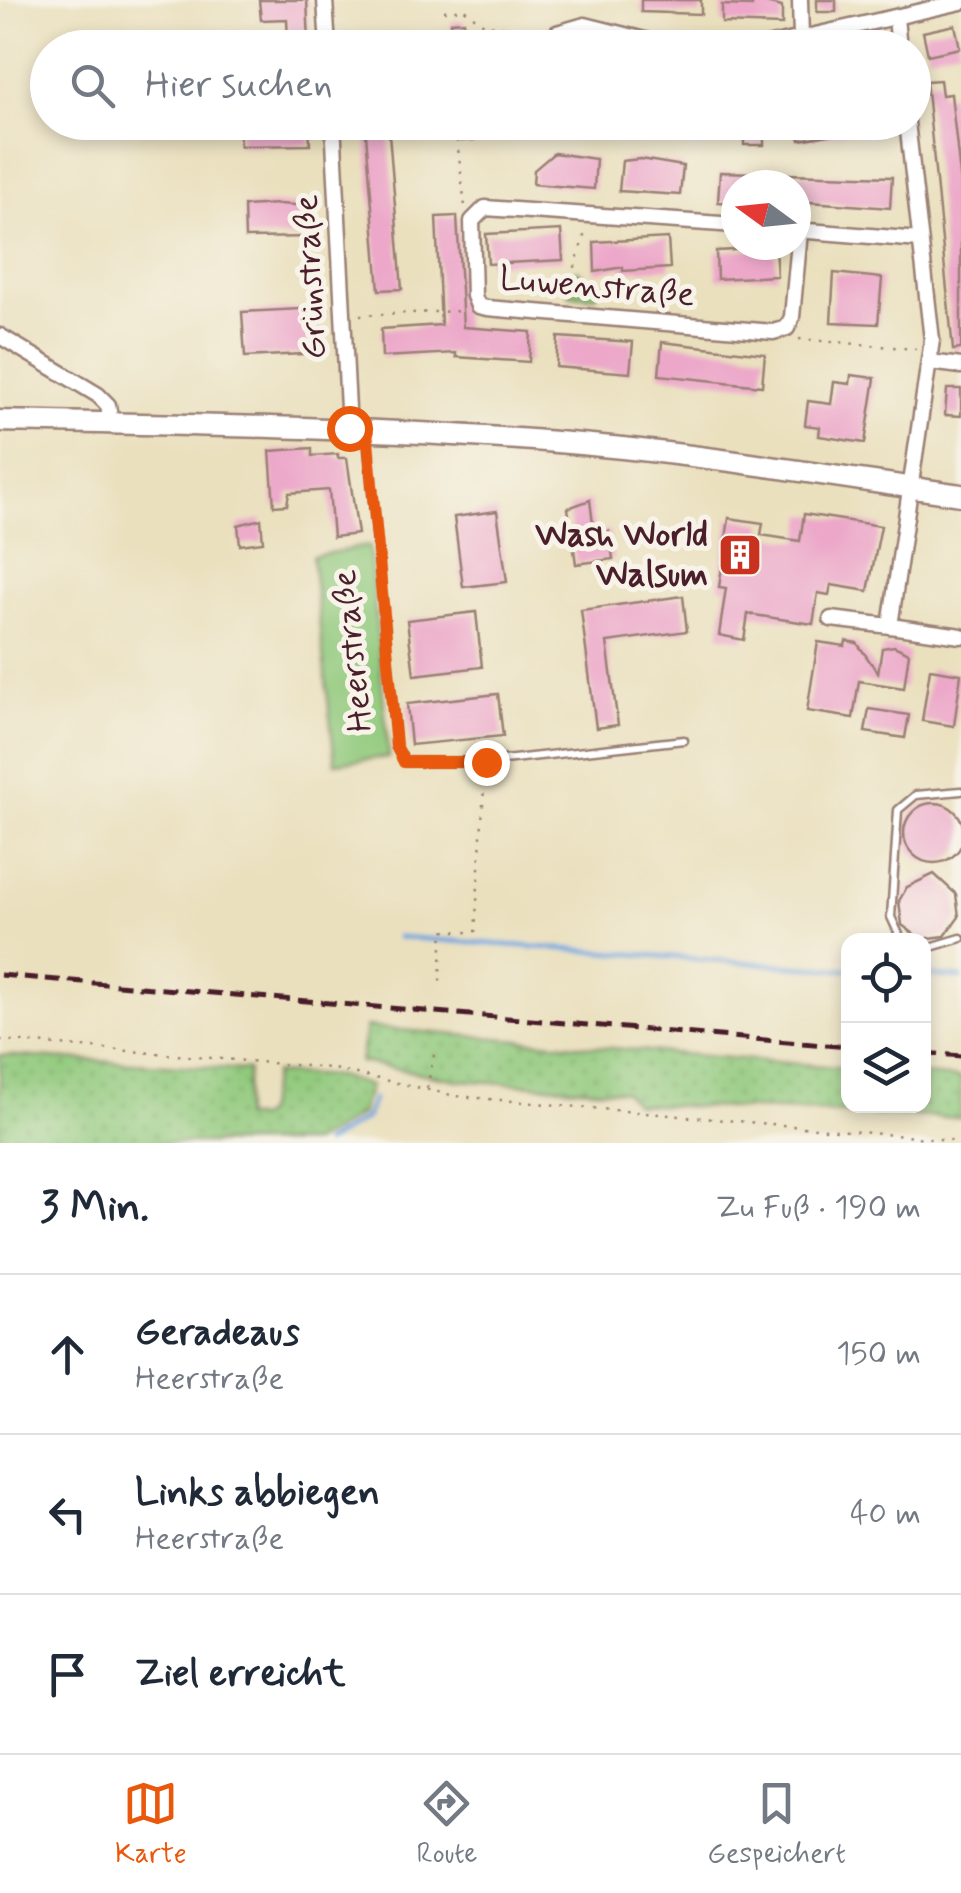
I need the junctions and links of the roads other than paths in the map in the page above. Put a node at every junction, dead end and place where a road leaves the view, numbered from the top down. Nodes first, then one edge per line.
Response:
1 (325, 0) edge
2 (800, 0) edge
3 (961, 2) edge
4 (896, 18) junction
5 (327, 30) edge
6 (568, 30) edge
7 (604, 30) edge
8 (801, 30) edge
9 (842, 30) edge
10 (897, 30) edge
11 (334, 140) edge
12 (909, 140) edge
13 (721, 224) edge
14 (811, 232) edge
15 (920, 240) junction
16 (795, 260) edge
17 (0, 336) edge
18 (931, 356) junction
19 (961, 366) edge
20 (0, 420) edge
21 (111, 423) junction
22 (358, 429) junction
23 (910, 488) junction
24 (961, 495) edge
25 (831, 619) dead end
26 (890, 626) junction
27 (961, 636) edge
28 (684, 740) dead end
29 (961, 791) edge
30 (899, 933) edge
31 (961, 938) edge
32 (931, 949) edge

1 - 5 street
2 - 8 street
3 - 4 street
4 - 9 street
4 - 10 street
6 - 7 street
11 - 22 street, Grünstraße
12 - 15 street
13 - 16 street, Luwenstraße
14 - 15 street
15 - 18 street
17 - 21 street
18 - 19 street
18 - 23 street
20 - 21 main road
21 - 22 main road
22 - 23 main road
22 - 28 lane, Heerstraße
23 - 24 main road
23 - 26 street
25 - 26 street
26 - 27 street
29 - 30 lane
31 - 32 lane

